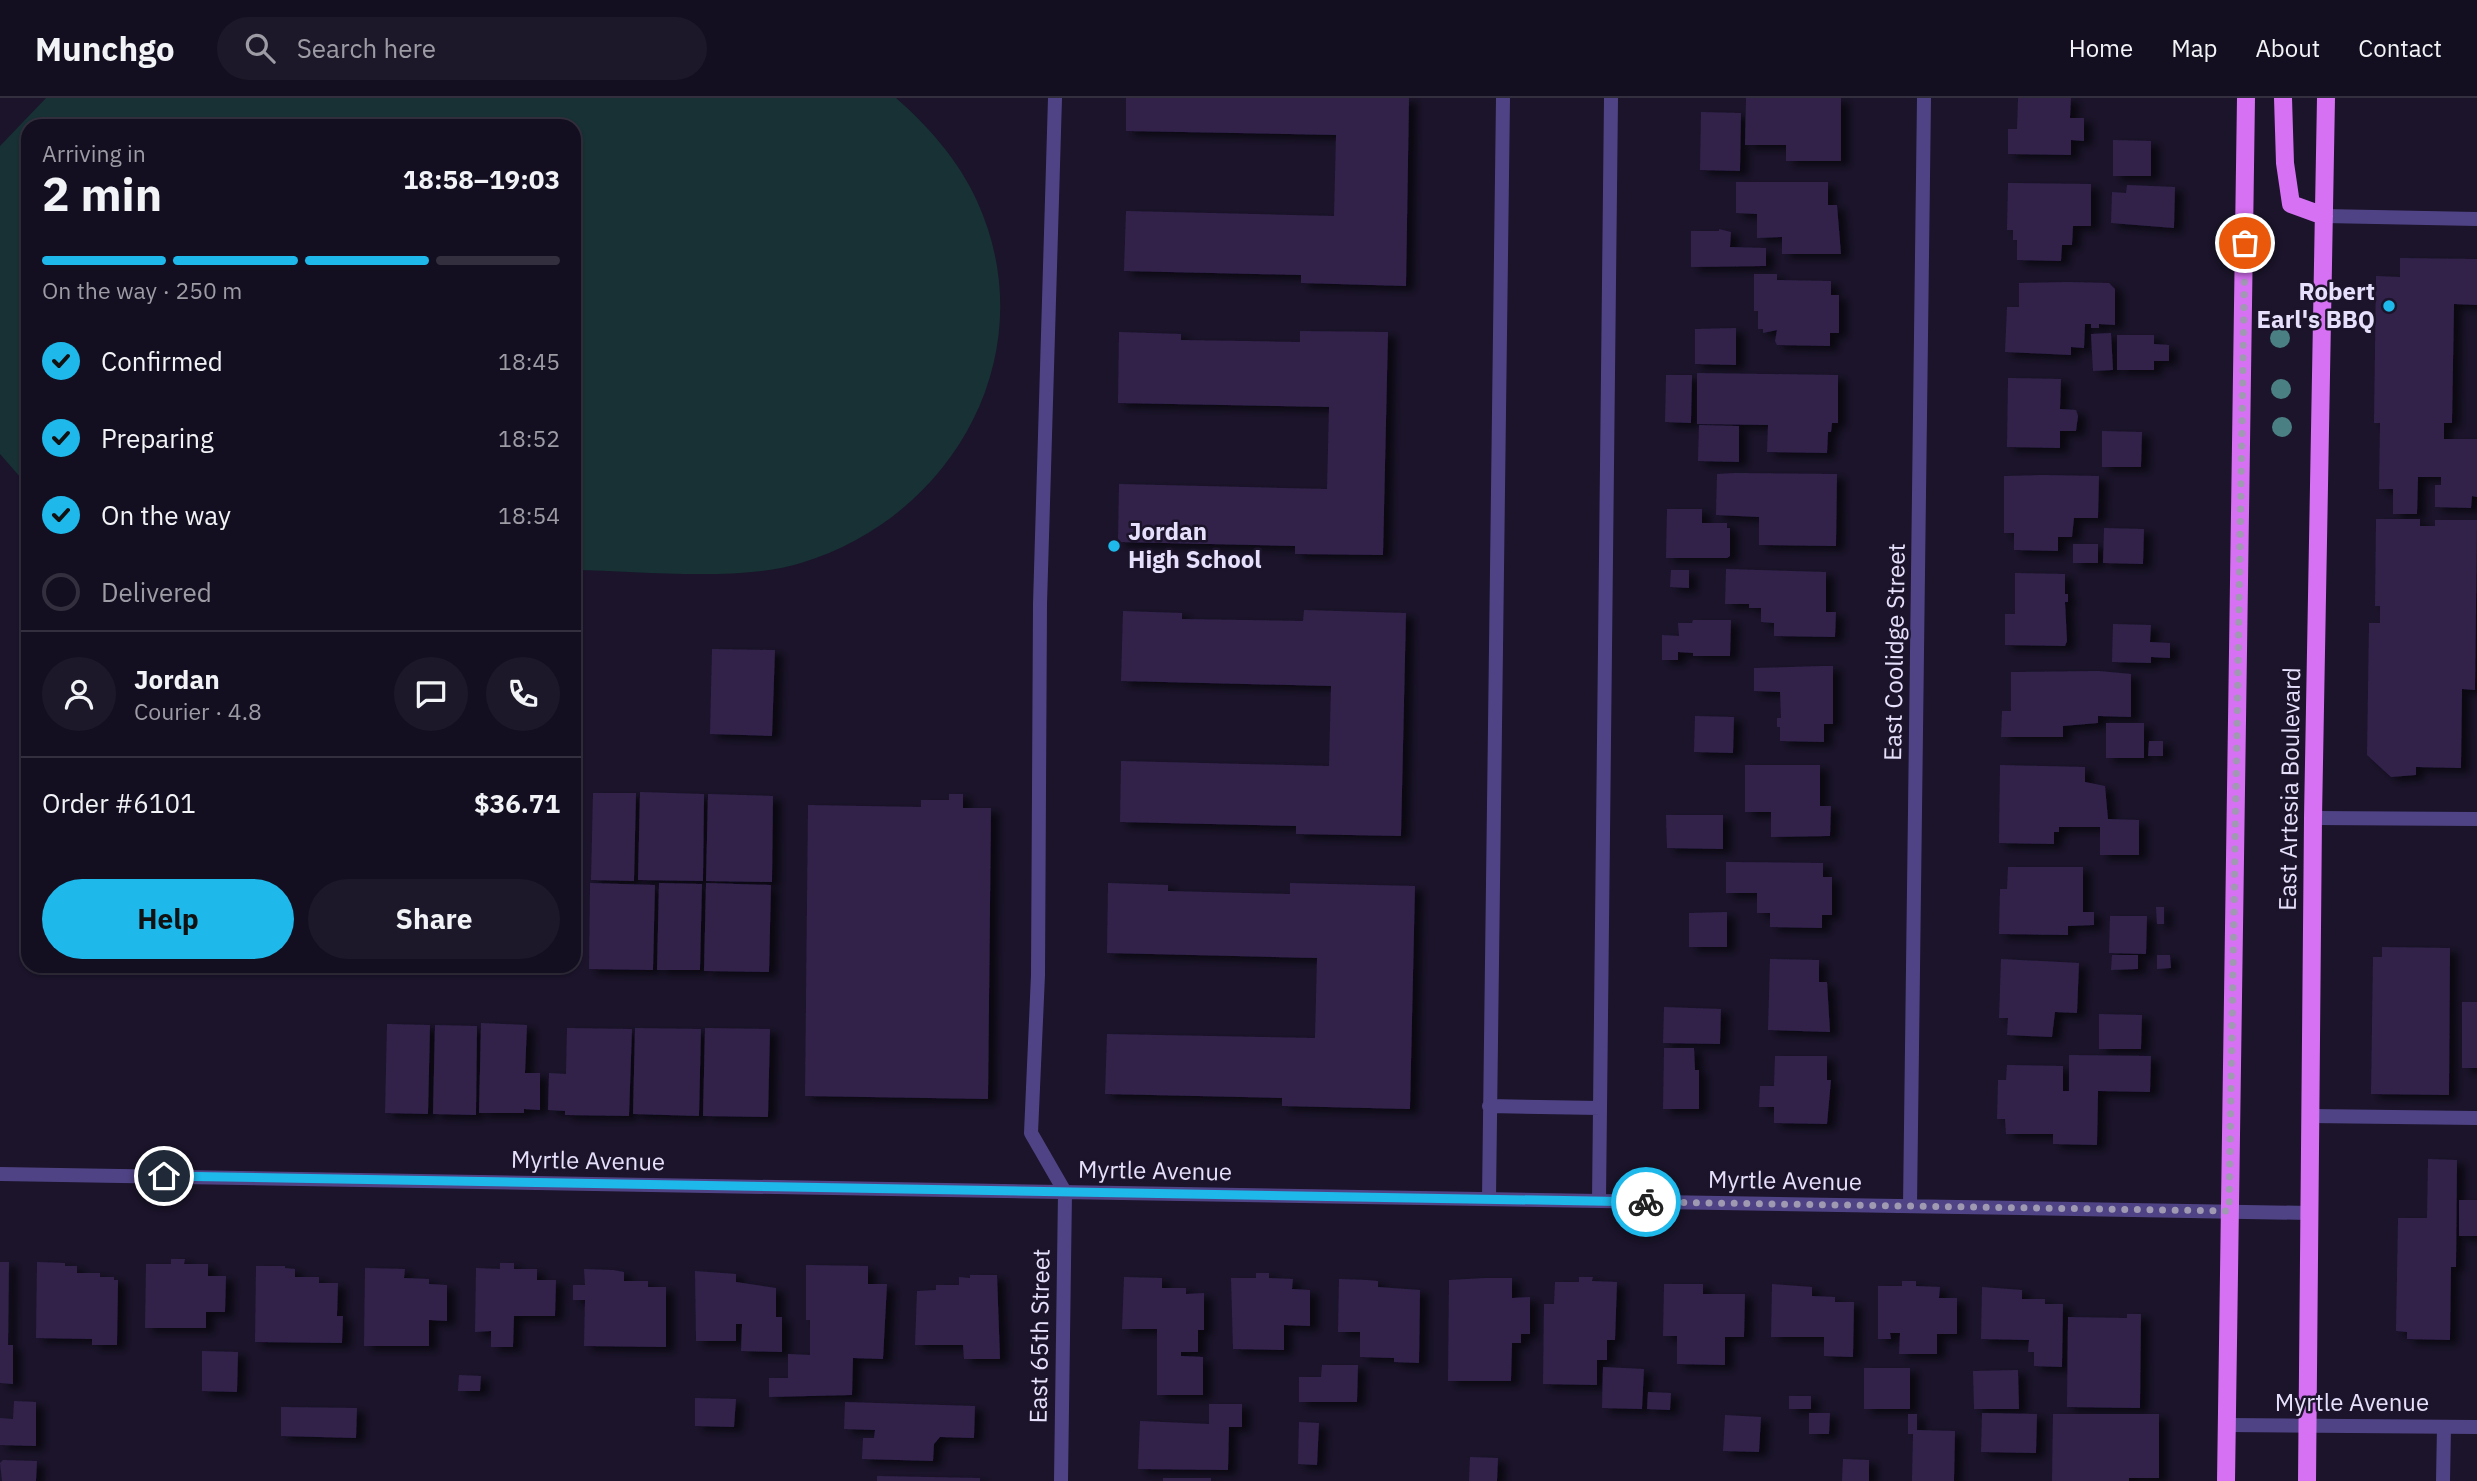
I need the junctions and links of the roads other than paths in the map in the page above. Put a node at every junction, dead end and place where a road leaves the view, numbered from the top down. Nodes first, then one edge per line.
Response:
1 (1055, 98) edge
2 (1503, 98) edge
3 (1611, 98) edge
4 (1924, 98) edge
5 (2246, 98) edge
6 (2283, 98) edge
7 (2326, 98) edge
8 (2324, 216) junction
9 (2477, 219) edge
10 (2313, 818) junction
11 (2477, 820) edge
12 (1489, 1106) junction
13 (1600, 1108) junction
14 (2311, 1116) junction
15 (2477, 1118) edge
16 (0, 1174) edge
17 (1065, 1192) junction
18 (1489, 1198) junction
19 (1599, 1200) junction
20 (1910, 1206) junction
21 (2229, 1211) junction
22 (2309, 1213) junction
23 (2227, 1425) junction
24 (2307, 1426) junction
25 (2444, 1427) junction
26 (2477, 1427) edge
27 (1061, 1481) edge
28 (2226, 1481) edge
29 (2307, 1481) edge
30 (2443, 1481) edge

1 - 17 street
2 - 12 street
3 - 13 street
4 - 20 street, East Coolidge Street
5 - 21 main road
6 - 8 main road
7 - 8 main road, East Artesia Boulevard
8 - 9 street
8 - 10 main road, East Artesia Boulevard
10 - 11 street
10 - 14 main road, East Artesia Boulevard
12 - 13 street
12 - 18 street
13 - 19 street
14 - 15 street
14 - 22 main road, East Artesia Boulevard
16 - 17 street, Myrtle Avenue
17 - 18 street, Myrtle Avenue
17 - 27 street, East 65th Street
18 - 19 street, Myrtle Avenue
19 - 20 street, Myrtle Avenue
20 - 21 street, Myrtle Avenue
21 - 22 street, Myrtle Avenue
21 - 23 main road
22 - 24 main road, East Artesia Boulevard
23 - 24 street, Myrtle Avenue
23 - 28 main road
24 - 25 street, Myrtle Avenue
24 - 29 main road, East Artesia Boulevard
25 - 26 street, Myrtle Avenue
25 - 30 street

